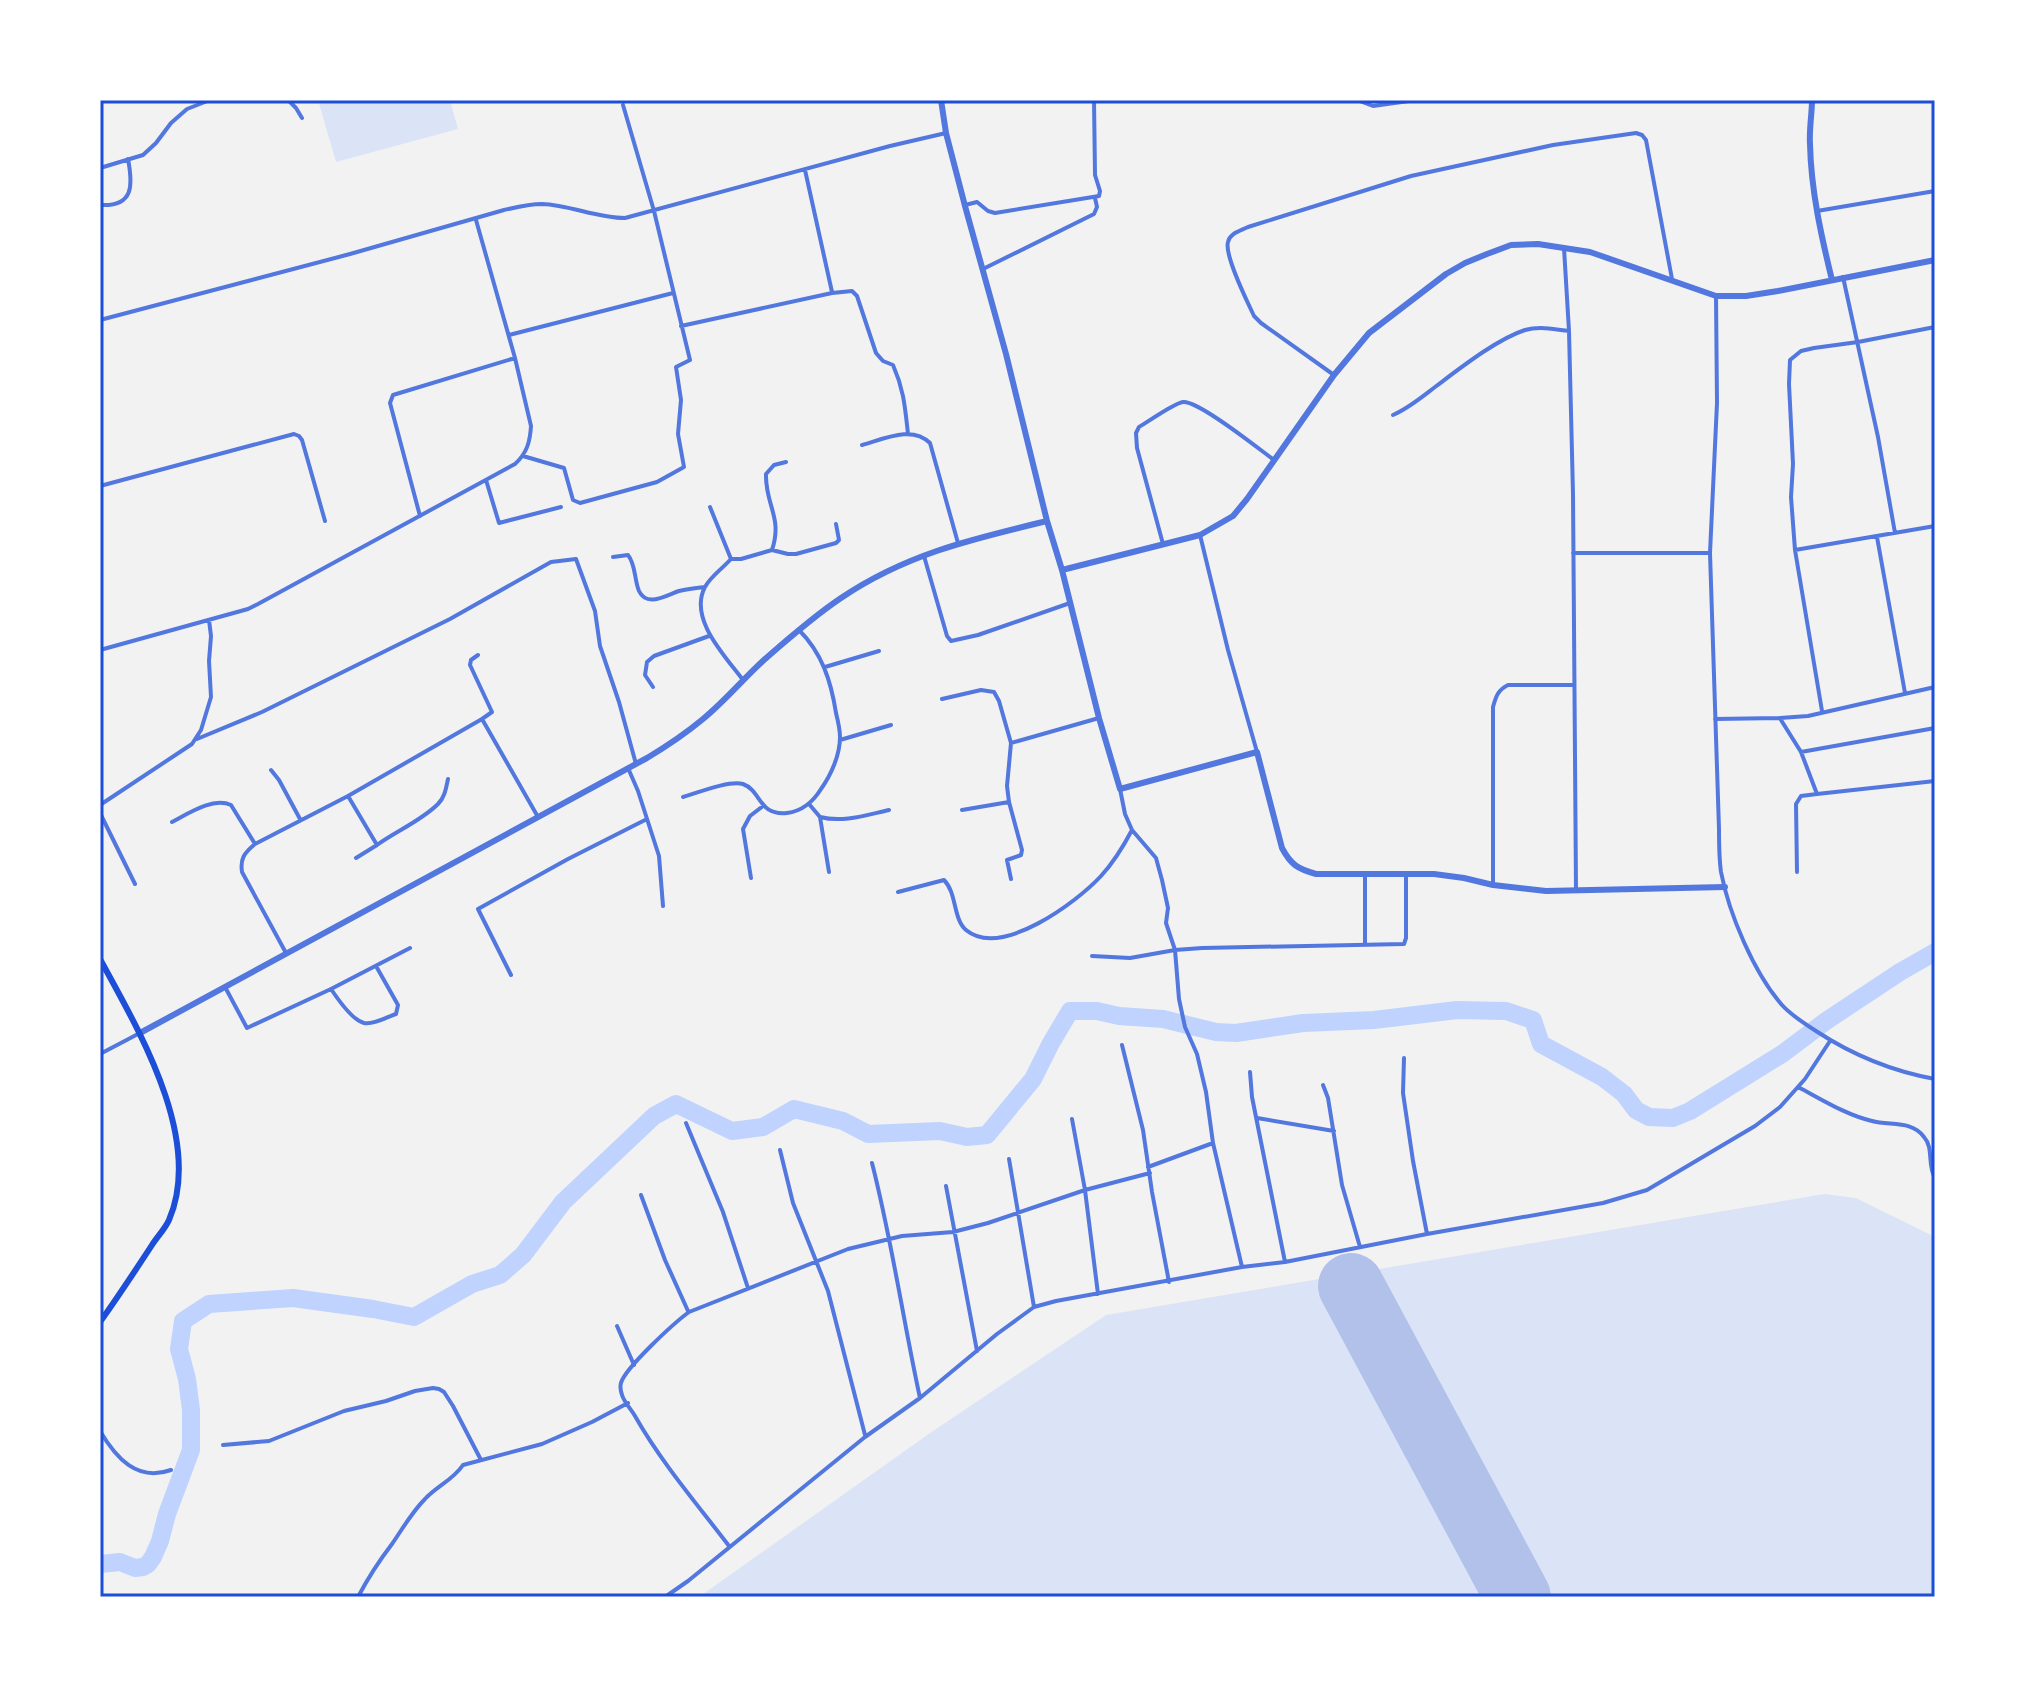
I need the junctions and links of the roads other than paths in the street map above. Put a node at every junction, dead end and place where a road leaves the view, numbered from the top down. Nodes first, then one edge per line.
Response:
1 (210, 100) edge
2 (288, 100) edge
3 (941, 100) edge
4 (1094, 100) edge
5 (1357, 100) edge
6 (1416, 100) edge
7 (1812, 100) edge
8 (623, 105) dead end
9 (302, 118) dead end
10 (946, 133) junction
11 (128, 159) junction
12 (100, 168) edge
13 (805, 170) junction
14 (1935, 191) edge
15 (1095, 198) junction
16 (100, 205) edge
17 (965, 206) junction
18 (654, 211) junction
19 (1817, 211) junction
20 (475, 219) junction
21 (1564, 248) junction
22 (1935, 260) edge
23 (981, 270) junction
24 (1843, 277) junction
25 (1672, 279) junction
26 (1832, 280) junction
27 (673, 293) junction
28 (832, 293) junction
29 (1716, 296) junction
30 (100, 320) edge
31 (681, 326) junction
32 (1935, 327) edge
33 (1569, 331) junction
34 (509, 336) junction
35 (1858, 342) junction
36 (515, 358) junction
37 (1334, 375) junction
38 (1393, 415) dead end
39 (908, 434) junction
40 (862, 445) dead end
41 (523, 456) junction
42 (1274, 460) junction
43 (786, 462) dead end
44 (486, 480) junction
45 (100, 486) edge
46 (561, 507) dead end
47 (710, 507) dead end
48 (420, 516) junction
49 (325, 521) dead end
50 (1047, 521) junction
51 (836, 524) dead end
52 (1935, 526) edge
53 (1895, 533) junction
54 (1200, 535) junction
55 (1877, 537) junction
56 (958, 543) junction
57 (1163, 544) junction
58 (772, 550) junction
59 (1795, 550) junction
60 (1573, 553) junction
61 (1710, 553) junction
62 (923, 554) junction
63 (613, 557) dead end
64 (731, 559) junction
65 (1062, 570) junction
66 (705, 587) junction
67 (1070, 603) junction
68 (209, 620) junction
69 (799, 630) junction
70 (709, 636) junction
71 (100, 650) edge
72 (879, 651) dead end
73 (478, 655) dead end
74 (825, 667) junction
75 (743, 680) junction
76 (1574, 685) junction
77 (653, 687) dead end
78 (1935, 687) edge
79 (1905, 693) junction
80 (942, 699) dead end
81 (1822, 711) junction
82 (1099, 718) junction
83 (1780, 718) junction
84 (482, 719) junction
85 (1715, 719) junction
86 (891, 725) dead end
87 (1935, 728) edge
88 (197, 739) junction
89 (840, 740) junction
90 (1011, 743) junction
91 (1257, 752) junction
92 (1801, 752) junction
93 (636, 764) junction
94 (628, 768) junction
95 (271, 770) dead end
96 (448, 779) dead end
97 (1935, 781) edge
98 (1120, 789) junction
99 (1817, 794) junction
100 (348, 796) junction
101 (683, 797) dead end
102 (1009, 802) junction
103 (809, 804) junction
104 (100, 805) edge
105 (763, 806) junction
106 (889, 810) dead end
107 (962, 810) dead end
108 (100, 813) edge
109 (538, 817) junction
110 (820, 817) junction
111 (647, 819) junction
112 (300, 820) junction
113 (172, 822) dead end
114 (1132, 830) junction
115 (255, 844) junction
116 (377, 845) junction
117 (356, 858) dead end
118 (829, 872) dead end
119 (1797, 872) dead end
120 (1365, 874) junction
121 (1406, 874) junction
122 (751, 878) dead end
123 (1011, 879) dead end
124 (135, 884) dead end
125 (1493, 885) junction
126 (1725, 887) junction
127 (1576, 890) junction
128 (898, 892) dead end
129 (663, 906) dead end
130 (1365, 945) junction
131 (410, 948) dead end
132 (1175, 950) junction
133 (287, 954) junction
134 (1092, 956) dead end
135 (100, 959) edge
136 (376, 966) junction
137 (511, 975) dead end
138 (225, 987) junction
139 (331, 989) junction
140 (140, 1033) junction
141 (1828, 1040) junction
142 (1122, 1045) dead end
143 (100, 1054) edge
144 (1404, 1058) dead end
145 (1250, 1072) dead end
146 (1935, 1079) edge
147 (1323, 1085) dead end
148 (1798, 1087) junction
149 (1256, 1118) junction
150 (1072, 1119) dead end
151 (686, 1123) dead end
152 (1334, 1131) junction
153 (1213, 1143) junction
154 (780, 1150) dead end
155 (1009, 1159) dead end
156 (872, 1163) dead end
157 (1148, 1167) junction
158 (1150, 1173) junction
159 (1935, 1178) edge
160 (946, 1186) dead end
161 (1085, 1190) junction
162 (641, 1195) dead end
163 (1017, 1212) junction
164 (953, 1232) junction
165 (1427, 1234) junction
166 (891, 1240) junction
167 (1360, 1247) junction
168 (816, 1262) junction
169 (1285, 1262) junction
170 (1242, 1267) junction
171 (1169, 1282) junction
172 (748, 1288) junction
173 (1098, 1294) junction
174 (1034, 1307) junction
175 (689, 1312) junction
176 (100, 1322) edge
177 (617, 1326) dead end
178 (977, 1351) junction
179 (634, 1365) junction
180 (920, 1398) junction
181 (628, 1403) junction
182 (100, 1431) edge
183 (865, 1437) junction
184 (223, 1445) dead end
185 (482, 1461) junction
186 (171, 1470) dead end
187 (729, 1546) junction
188 (358, 1597) edge
189 (665, 1597) edge

1 - 11 street
2 - 9 street
3 - 10 street
4 - 15 street
5 - 6 street
7 - 19 street
8 - 18 street
10 - 13 street
10 - 17 street
11 - 12 street
11 - 16 street
13 - 18 street
13 - 28 street
14 - 19 street
15 - 17 street
15 - 23 street
17 - 23 street
18 - 20 street
18 - 27 street
19 - 26 street
20 - 30 street
20 - 34 street
21 - 25 street
21 - 33 street
21 - 37 street
22 - 24 street
23 - 50 street
24 - 26 street
24 - 35 street
25 - 29 street
25 - 37 street
26 - 29 street
27 - 31 street
27 - 34 street
28 - 31 street
28 - 39 street
29 - 61 street
31 - 41 street
32 - 35 street
33 - 38 street
33 - 60 street
34 - 36 street
35 - 53 street
35 - 59 street
36 - 41 street
36 - 48 street
37 - 42 street
39 - 40 street
39 - 56 street
41 - 44 street
42 - 54 street
42 - 57 street
43 - 58 street
44 - 46 street
44 - 48 street
45 - 49 street
47 - 64 street
48 - 68 street
50 - 56 street
50 - 65 street
51 - 58 street
52 - 53 street
53 - 55 street
54 - 57 street
54 - 91 street
55 - 59 street
55 - 79 street
56 - 62 street
57 - 65 street
58 - 64 street
59 - 81 street
60 - 61 street
60 - 76 street
61 - 85 street
62 - 67 street
62 - 69 street
63 - 66 street
64 - 66 street
65 - 67 street
66 - 70 street
67 - 82 street
68 - 71 street
68 - 88 street
69 - 74 street
69 - 75 street
70 - 75 street
70 - 77 street
72 - 74 street
73 - 84 street
74 - 89 street
75 - 93 street
76 - 125 street
76 - 127 street
78 - 79 street
79 - 81 street
80 - 90 street
81 - 83 street
82 - 90 street
82 - 98 street
83 - 85 street
83 - 92 street
84 - 100 street
84 - 109 street
85 - 126 street
86 - 89 street
87 - 92 street
88 - 93 street
88 - 104 street
89 - 103 street
90 - 102 street
91 - 98 street
91 - 120 street
92 - 99 street
93 - 94 street
94 - 109 street
94 - 111 street
95 - 112 street
96 - 116 street
97 - 99 street
98 - 114 street
99 - 119 street
100 - 112 street
100 - 116 street
101 - 105 street
102 - 107 street
102 - 123 street
103 - 105 street
103 - 110 street
105 - 122 street
106 - 110 street
108 - 124 street
109 - 133 street
110 - 118 street
111 - 129 street
111 - 137 street
112 - 115 street
113 - 115 street
114 - 128 street
114 - 132 street
115 - 133 street
116 - 117 street
120 - 121 street
120 - 130 street
121 - 125 street
121 - 130 street
125 - 127 street
126 - 127 street
126 - 141 street
130 - 132 street
131 - 136 street
132 - 134 street
132 - 153 street
133 - 138 street
135 - 140 main road
136 - 139 street
136 - 139 street
138 - 139 street
138 - 140 street
140 - 143 street
140 - 176 main road
141 - 146 street
141 - 148 street
142 - 157 street
144 - 165 street
145 - 149 street
147 - 152 street
148 - 159 street
148 - 165 street
149 - 152 street
149 - 169 street
150 - 161 street
151 - 172 street
152 - 167 street
153 - 157 street
153 - 170 street
154 - 168 street
155 - 163 street
156 - 166 street
157 - 158 street
158 - 161 street
158 - 171 street
160 - 164 street
161 - 163 street
161 - 173 street
162 - 175 street
163 - 164 street
163 - 174 street
164 - 166 street
164 - 178 street
165 - 167 street
166 - 168 street
166 - 180 street
167 - 169 street
168 - 172 street
168 - 183 street
169 - 170 street
170 - 171 street
171 - 173 street
172 - 175 street
173 - 174 street
174 - 178 street
175 - 179 street
177 - 179 street
178 - 180 street
179 - 181 street
180 - 183 street
181 - 185 street
181 - 187 street
182 - 186 street
183 - 187 street
184 - 185 street
185 - 188 street
187 - 189 street

